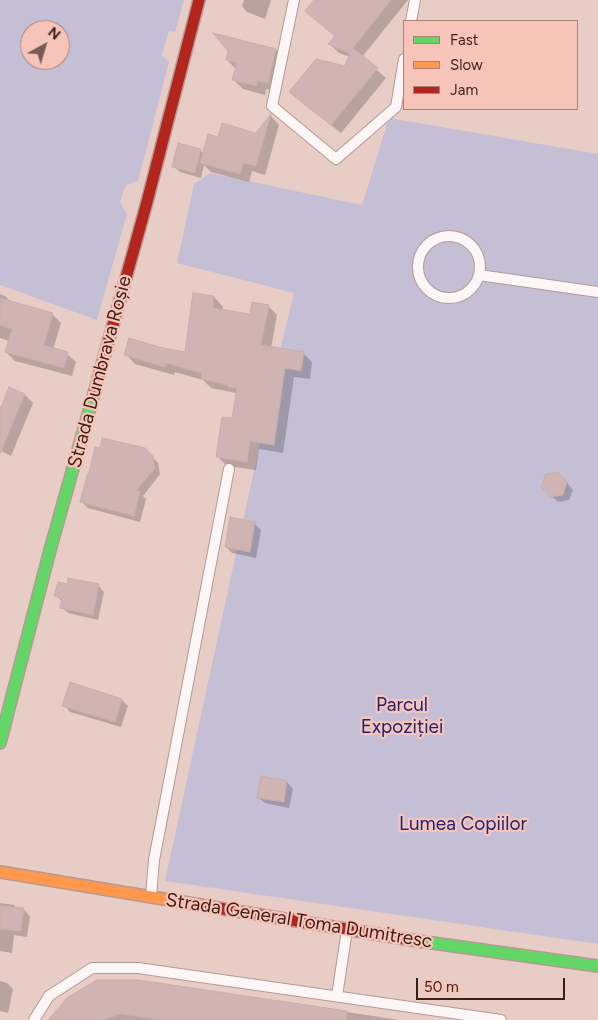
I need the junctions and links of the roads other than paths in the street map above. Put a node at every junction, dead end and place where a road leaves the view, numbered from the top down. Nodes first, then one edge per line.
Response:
1 (199, 0) edge
2 (294, 0) edge
3 (415, 0) edge
4 (411, 20) edge
5 (403, 65) edge
6 (480, 274) junction
7 (598, 292) edge
8 (229, 469) dead end
9 (0, 743) edge
10 (0, 872) edge
11 (151, 897) junction
12 (347, 929) junction
13 (598, 966) edge
14 (337, 996) junction
15 (34, 1020) edge
16 (501, 1020) edge

1 - 9 street, Strada Dumbrava Roșie
2 - 5 lane
3 - 4 lane
6 - 6 lane
6 - 7 lane
8 - 11 lane
10 - 11 street, Strada General Toma Dumitresc
11 - 12 street, Strada General Toma Dumitresc
12 - 13 street, Strada General Toma Dumitresc
12 - 14 lane
14 - 15 lane
14 - 16 lane

